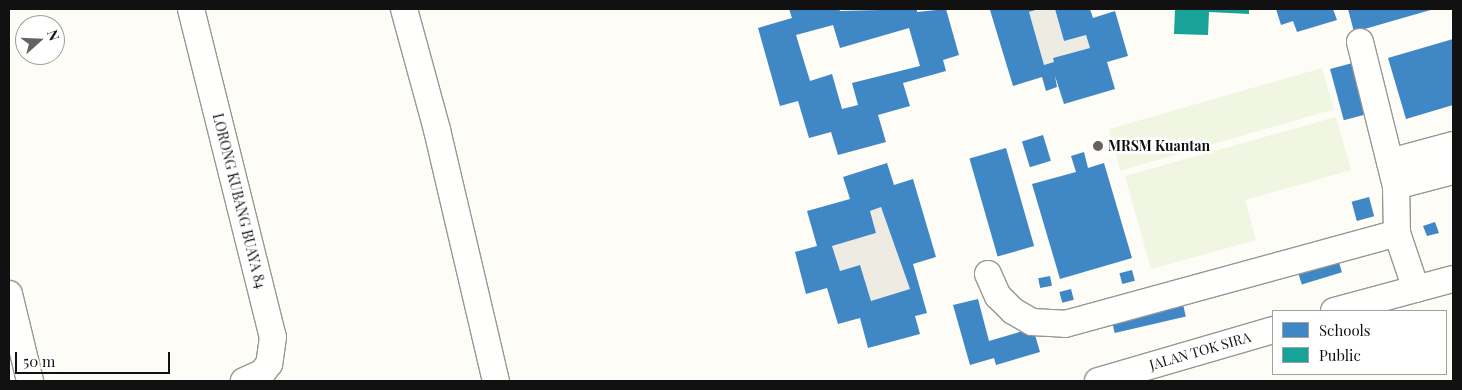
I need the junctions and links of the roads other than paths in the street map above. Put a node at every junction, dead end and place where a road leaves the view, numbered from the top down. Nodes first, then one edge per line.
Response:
1 (191, 9) edge
2 (404, 9) edge
3 (1360, 42) dead end
4 (1453, 145) edge
5 (1453, 171) edge
6 (1393, 174) junction
7 (1397, 233) junction
8 (988, 274) dead end
9 (1453, 278) edge
10 (1416, 289) junction
11 (9, 294) edge
12 (1338, 310) edge
13 (1272, 330) edge
14 (30, 381) edge
15 (244, 381) edge
16 (496, 381) edge
17 (1098, 381) edge

1 - 15 street, LORONG KUBANG BUAYA 84
2 - 16 street
3 - 6 street
4 - 6 street
5 - 6 street
6 - 7 street
7 - 8 street
7 - 10 street
9 - 10 street
10 - 12 street
11 - 14 street
13 - 17 street, JALAN TOK SIRA

